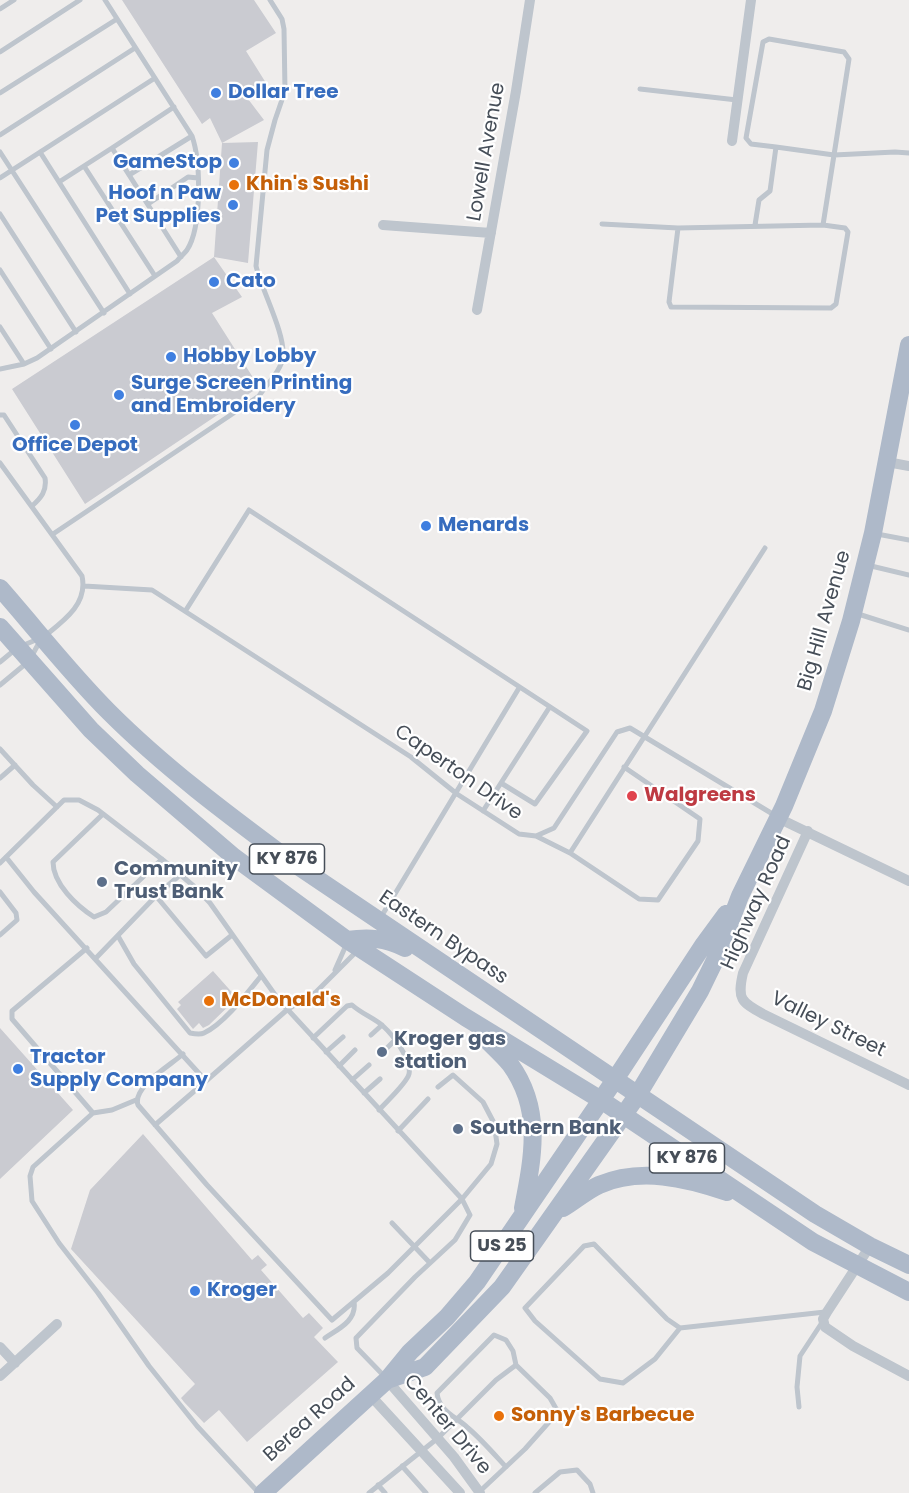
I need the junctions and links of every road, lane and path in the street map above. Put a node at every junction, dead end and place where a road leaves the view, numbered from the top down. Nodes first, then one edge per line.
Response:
1 (14, 0) edge
2 (80, 0) edge
3 (105, 0) edge
4 (270, 0) edge
5 (530, 0) edge
6 (751, 0) edge
7 (0, 9) edge
8 (117, 19) junction
9 (135, 48) junction
10 (0, 52) edge
11 (155, 78) junction
12 (640, 89) dead end
13 (0, 93) edge
14 (737, 100) junction
15 (174, 107) junction
16 (0, 135) edge
17 (192, 136) junction
18 (732, 141) dead end
19 (776, 147) junction
20 (112, 148) junction
21 (0, 152) edge
22 (40, 152) junction
23 (909, 153) edge
24 (834, 155) junction
25 (84, 166) junction
26 (12, 171) junction
27 (129, 176) junction
28 (0, 178) edge
29 (198, 178) junction
30 (59, 182) junction
31 (147, 204) junction
32 (0, 214) edge
33 (602, 224) dead end
34 (384, 225) dead end
35 (755, 225) junction
36 (823, 225) junction
37 (678, 228) junction
38 (491, 233) junction
39 (181, 257) junction
40 (0, 270) edge
41 (155, 276) junction
42 (130, 294) junction
43 (477, 310) dead end
44 (104, 312) junction
45 (0, 327) edge
46 (76, 332) junction
47 (909, 345) edge
48 (51, 349) junction
49 (24, 364) junction
50 (0, 369) edge
51 (0, 415) edge
52 (887, 462) junction
53 (0, 463) edge
54 (909, 466) edge
55 (32, 506) junction
56 (873, 533) junction
57 (53, 534) junction
58 (909, 540) edge
59 (765, 548) dead end
60 (865, 564) junction
61 (909, 575) edge
62 (84, 586) junction
63 (0, 588) edge
64 (186, 610) junction
65 (853, 613) junction
66 (0, 627) edge
67 (909, 630) edge
68 (43, 638) junction
69 (23, 654) junction
70 (0, 662) edge
71 (0, 685) edge
72 (519, 688) junction
73 (549, 708) junction
74 (645, 737) junction
75 (0, 749) edge
76 (15, 765) junction
77 (624, 767) junction
78 (0, 778) edge
79 (501, 783) junction
80 (457, 794) junction
81 (57, 807) junction
82 (483, 811) junction
83 (103, 814) junction
84 (778, 818) junction
85 (808, 831) junction
86 (536, 836) junction
87 (570, 853) junction
88 (6, 857) junction
89 (162, 859) junction
90 (0, 863) edge
91 (181, 874) junction
92 (909, 881) edge
93 (0, 892) edge
94 (156, 896) junction
95 (740, 896) junction
96 (379, 921) junction
97 (0, 935) edge
98 (232, 935) junction
99 (117, 936) junction
100 (347, 940) junction
101 (87, 948) junction
102 (364, 951) junction
103 (96, 958) junction
104 (333, 974) junction
105 (261, 976) junction
106 (460, 976) junction
107 (739, 989) joint
108 (288, 1010) junction
109 (366, 1017) junction
110 (465, 1017) junction
111 (359, 1022) dead end
112 (382, 1025) junction
113 (371, 1035) dead end
114 (343, 1037) dead end
115 (314, 1038) junction
116 (395, 1040) junction
117 (386, 1049) dead end
118 (355, 1050) dead end
119 (326, 1052) junction
120 (183, 1054) junction
121 (405, 1056) junction
122 (396, 1064) dead end
123 (369, 1065) dead end
124 (339, 1066) junction
125 (380, 1079) dead end
126 (206, 1080) junction
127 (352, 1080) junction
128 (614, 1081) junction
129 (909, 1085) edge
130 (438, 1087) dead end
131 (364, 1093) junction
132 (637, 1096) junction
133 (428, 1099) dead end
134 (136, 1100) junction
135 (601, 1100) junction
136 (379, 1110) junction
137 (93, 1113) junction
138 (624, 1116) junction
139 (154, 1125) junction
140 (398, 1131) junction
141 (462, 1199) junction
142 (751, 1200) junction
143 (556, 1213) junction
144 (522, 1216) junction
145 (392, 1223) dead end
146 (870, 1246) junction
147 (414, 1247) junction
148 (430, 1263) junction
149 (909, 1265) edge
150 (857, 1266) junction
151 (909, 1292) edge
152 (354, 1302) junction
153 (825, 1316) junction
154 (57, 1324) dead end
155 (680, 1328) junction
156 (325, 1338) dead end
157 (0, 1347) edge
158 (15, 1363) junction
159 (516, 1365) junction
160 (0, 1376) edge
161 (909, 1376) edge
162 (387, 1380) junction
163 (370, 1395) junction
164 (799, 1407) dead end
165 (456, 1420) junction
166 (438, 1438) junction
167 (422, 1450) junction
168 (402, 1466) junction
169 (506, 1467) junction
170 (378, 1485) junction
171 (261, 1493) edge
172 (369, 1493) edge
173 (386, 1493) edge
174 (426, 1493) edge
175 (460, 1493) edge
176 (479, 1493) edge
177 (535, 1493) edge
178 (593, 1493) edge

1 - 7 lane
2 - 10 lane
3 - 8 lane
4 - 57 lane
5 - 38 street, Lowell Avenue
6 - 14 street
8 - 9 lane
8 - 13 lane
9 - 11 lane
9 - 16 lane
11 - 15 lane
11 - 22 lane
12 - 14 lane
14 - 18 street
15 - 17 lane
15 - 20 lane
17 - 27 lane
17 - 29 lane
19 - 24 lane
19 - 24 lane
19 - 35 lane
20 - 25 lane
20 - 27 lane
21 - 26 lane
22 - 26 lane
22 - 30 lane
23 - 24 lane
24 - 36 lane
25 - 30 lane
25 - 41 lane
26 - 28 lane
26 - 44 lane
27 - 31 lane
29 - 31 lane
29 - 39 lane
30 - 42 lane
31 - 39 lane
32 - 46 lane
33 - 37 lane
34 - 38 street
35 - 36 lane
35 - 37 lane
36 - 37 lane
38 - 43 street, Lowell Avenue
39 - 41 lane
40 - 48 lane
41 - 42 lane
42 - 44 lane
44 - 46 lane
45 - 49 lane
46 - 48 lane
47 - 52 main road, Big Hill Avenue
48 - 49 lane
49 - 50 lane
51 - 55 lane
52 - 54 street
52 - 56 main road, Big Hill Avenue
53 - 55 lane
55 - 57 lane
56 - 58 lane
56 - 60 main road, Big Hill Avenue
57 - 62 lane
59 - 74 lane
60 - 61 lane
60 - 65 main road, Big Hill Avenue
62 - 64 lane, Caperton Drive
62 - 68 lane
63 - 68 main road, Eastern Bypass / KY 876
64 - 72 lane
64 - 80 lane, Caperton Drive
65 - 67 lane
65 - 84 main road, Big Hill Avenue
66 - 69 main road, KY 876
68 - 69 lane
68 - 69 lane
68 - 96 main road, Eastern Bypass / KY 876
69 - 70 lane
69 - 71 lane
69 - 100 main road, KY 876
72 - 73 lane
72 - 80 lane
73 - 79 lane
73 - 79 lane
74 - 77 lane
74 - 84 lane, Caperton Drive
74 - 86 lane, Caperton Drive
75 - 76 lane
76 - 78 lane
76 - 81 lane
77 - 87 lane
77 - 87 lane
79 - 82 lane
80 - 82 lane, Caperton Drive
80 - 96 lane
81 - 83 lane
81 - 88 lane
82 - 86 lane, Caperton Drive
83 - 89 lane
83 - 89 lane
84 - 85 street
84 - 95 main road, Big Hill Avenue
85 - 92 street
85 - 107 street, Highway Road
86 - 87 lane
88 - 90 lane
88 - 101 lane
89 - 91 lane
91 - 94 lane
91 - 98 lane
93 - 97 lane
94 - 98 lane
94 - 99 lane
95 - 128 main road, Big Hill Avenue
95 - 132 main road, Big Hill Avenue
96 - 106 main road, Eastern Bypass / KY 876
98 - 105 lane
99 - 103 lane
99 - 105 lane
100 - 102 main road, KY 876
100 - 104 lane
100 - 106 main road
101 - 103 lane
101 - 137 lane
102 - 104 lane
102 - 110 main road, KY 876
103 - 120 lane
104 - 108 lane
105 - 108 lane
106 - 128 main road, Eastern Bypass / KY 876
107 - 129 street, Valley Street
108 - 115 lane
108 - 126 lane
109 - 111 lane
109 - 112 lane
109 - 115 lane
110 - 135 main road, KY 876
110 - 144 main road
112 - 113 lane
112 - 116 lane
114 - 119 lane
115 - 119 lane
116 - 117 lane
116 - 121 lane
118 - 124 lane
119 - 124 lane
120 - 126 lane
120 - 134 lane
121 - 122 lane
121 - 136 lane
123 - 127 lane
124 - 127 lane
125 - 131 lane
126 - 139 lane
127 - 131 lane
128 - 132 main road, Eastern Bypass
128 - 135 main road, Berea Road / US 25
130 - 141 lane
131 - 136 lane
132 - 138 main road, Big Hill Avenue
132 - 146 main road, Eastern Bypass
133 - 140 lane
134 - 137 lane
134 - 139 lane
135 - 138 main road, KY 876
135 - 144 main road, Berea Road / US 25
136 - 140 lane
137 - 171 lane
138 - 142 main road, KY 876
138 - 143 main road, Berea Road
139 - 152 lane
140 - 141 lane
141 - 147 lane
141 - 148 lane
142 - 143 main road
142 - 150 main road
143 - 162 main road, Berea Road / US 25
144 - 162 main road, Berea Road / US 25
145 - 147 lane
146 - 149 main road, Eastern Bypass
146 - 150 street
147 - 148 lane
147 - 152 lane
148 - 162 lane
150 - 151 main road
150 - 153 street
152 - 156 lane
153 - 155 lane
153 - 161 street
153 - 164 lane
154 - 158 street
155 - 155 lane
157 - 158 street
158 - 160 street
159 - 165 lane
159 - 165 lane
159 - 169 lane
162 - 163 main road, Berea Road / US 25
162 - 166 street, Center Drive
163 - 167 street, Center Drive
163 - 171 main road, Berea Road / US 25
165 - 166 lane
165 - 169 lane
166 - 167 lane
166 - 176 street, Center Drive
167 - 168 lane
167 - 175 street, Center Drive
168 - 170 lane
168 - 174 lane
169 - 176 lane
170 - 172 lane
170 - 173 lane
177 - 178 lane

